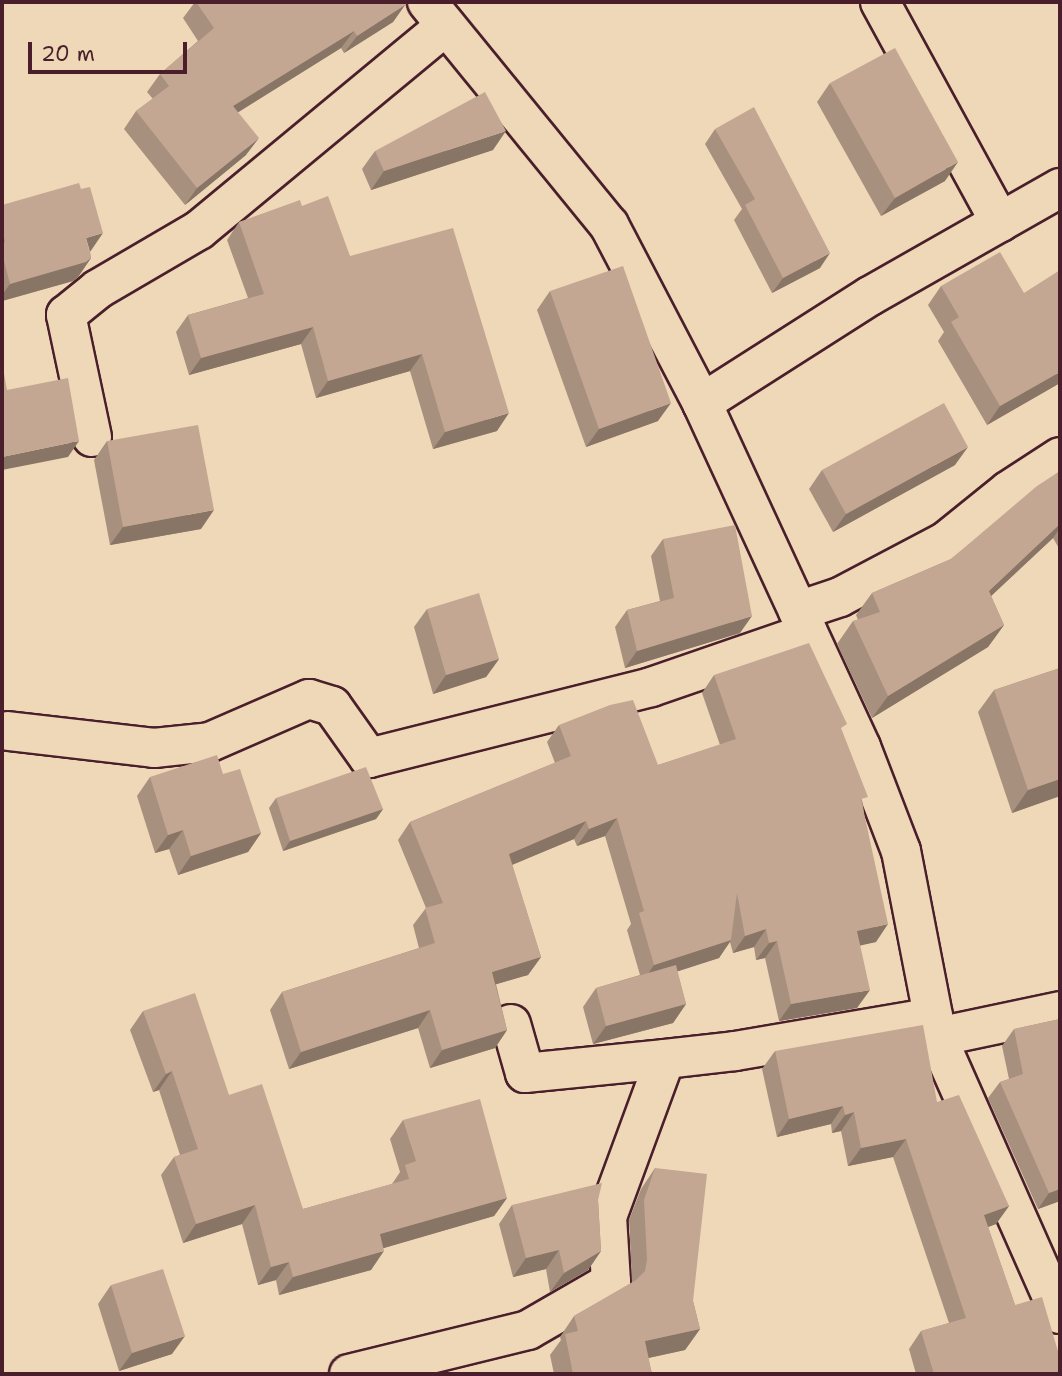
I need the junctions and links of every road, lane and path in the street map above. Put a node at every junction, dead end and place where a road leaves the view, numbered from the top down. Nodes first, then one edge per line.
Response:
1 (880, 2) edge
2 (437, 14) edge
3 (1060, 188) edge
4 (1000, 222) junction
5 (702, 403) junction
6 (92, 437) dead end
7 (1060, 457) edge
8 (803, 622) junction
9 (8, 731) dead end
10 (1060, 1011) edge
11 (511, 1024) dead end
12 (935, 1027) junction
13 (665, 1059) junction
14 (1060, 1314) edge
15 (349, 1374) edge

1 - 4 street
2 - 5 street
2 - 6 street
3 - 4 street
4 - 5 street
5 - 8 street
7 - 8 street
8 - 9 street
8 - 12 street
10 - 12 street
11 - 13 street
12 - 13 street
12 - 14 street
13 - 15 street

